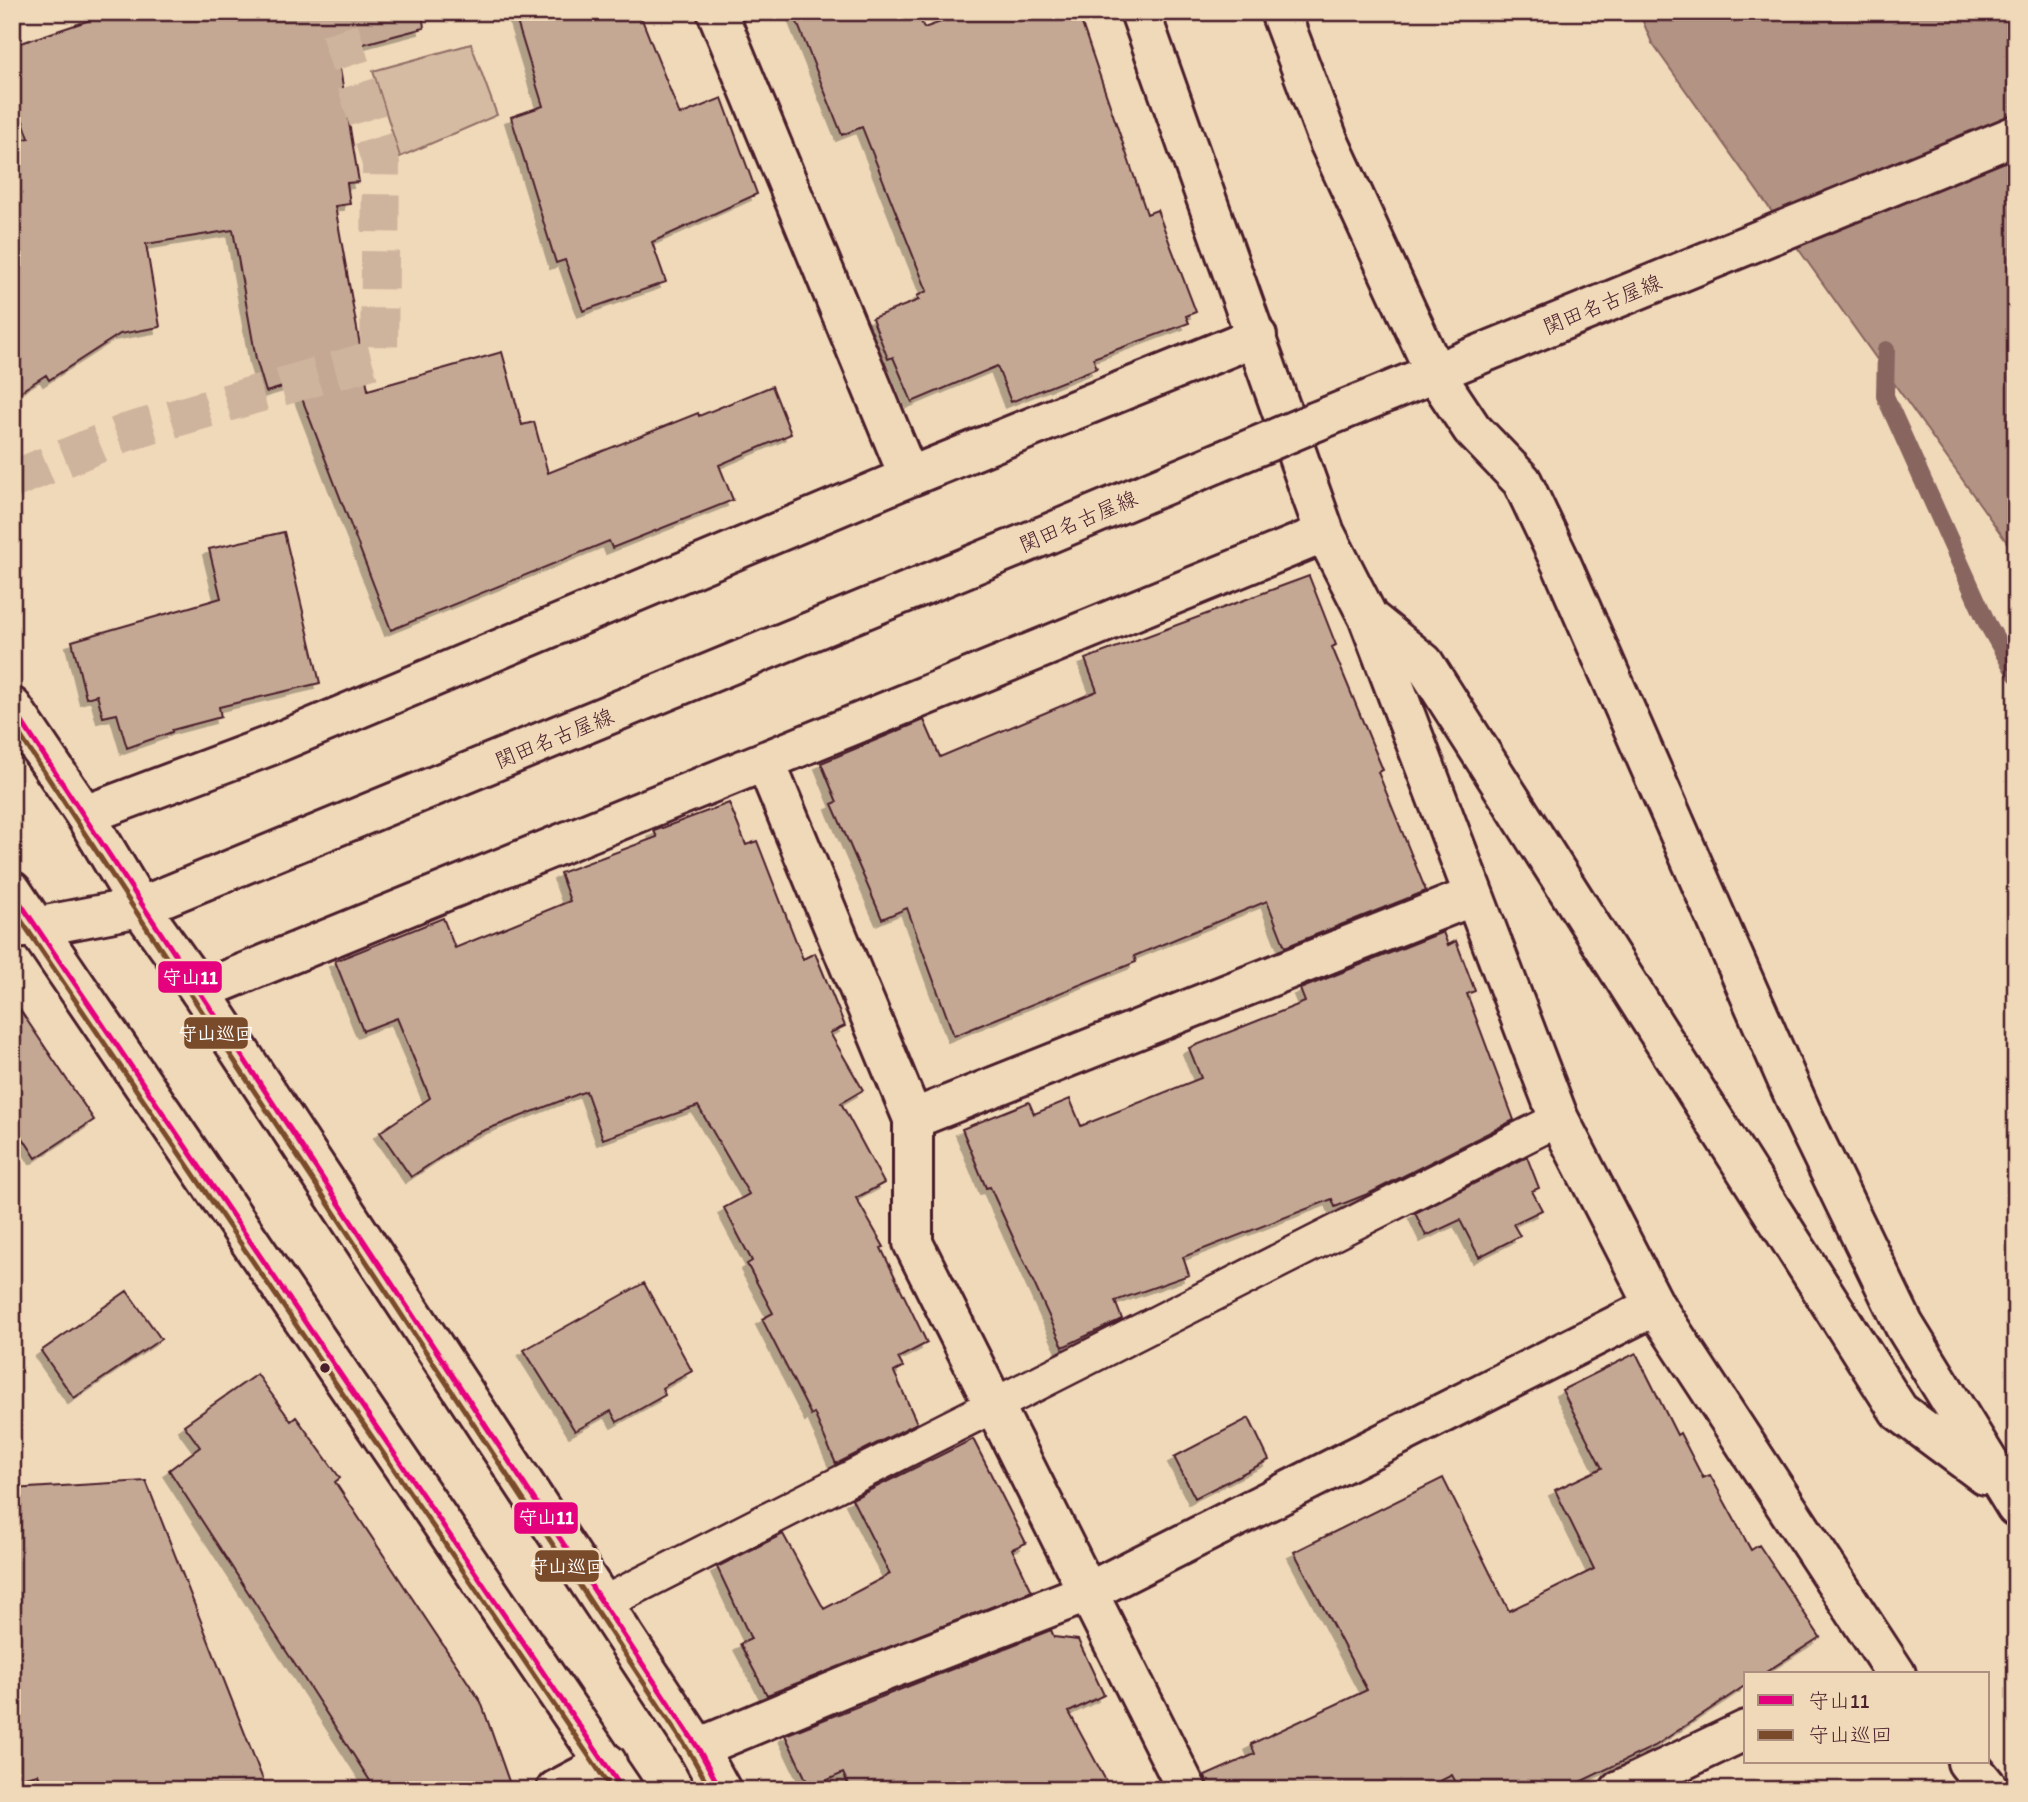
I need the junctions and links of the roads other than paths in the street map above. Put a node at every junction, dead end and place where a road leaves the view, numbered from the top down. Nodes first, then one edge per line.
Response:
1 (717, 12) edge
2 (1140, 12) edge
3 (1280, 12) edge
4 (2016, 135) edge
5 (1257, 336) junction
6 (1436, 375) junction
7 (909, 477) junction
8 (1325, 533) junction
9 (1368, 618) junction
10 (12, 707) edge
11 (765, 761) junction
12 (85, 815) junction
13 (12, 891) edge
14 (1474, 896) junction
15 (140, 907) junction
16 (24, 928) edge
17 (200, 991) junction
18 (913, 1119) junction
19 (1559, 1119) junction
20 (1655, 1306) junction
21 (995, 1406) junction
22 (2008, 1497) edge
23 (1086, 1594) junction
24 (602, 1604) junction
25 (1882, 1670) edge
26 (1744, 1731) edge
27 (698, 1748) junction
28 (1969, 1764) edge
29 (615, 1776) edge
30 (556, 1790) edge
31 (721, 1790) edge
32 (1187, 1790) edge
33 (1620, 1790) edge
34 (1990, 1790) edge

1 - 7 street
2 - 5 street
3 - 6 street
4 - 6 street, 関田名古屋線
5 - 7 street
5 - 8 street
6 - 15 street, 関田名古屋線, bridge
6 - 22 street
7 - 12 street
8 - 9 street
8 - 11 street
9 - 14 street
9 - 22 street
10 - 12 street
11 - 17 street
11 - 18 street
12 - 15 street
13 - 16 street
14 - 18 street
14 - 19 street
15 - 16 street, 関田名古屋線
15 - 17 street
16 - 29 street
17 - 24 street
18 - 21 street
19 - 20 street
19 - 21 lane
20 - 23 street
20 - 25 street
21 - 23 street
21 - 24 lane
23 - 27 street
23 - 32 street
24 - 27 street
26 - 33 street
27 - 31 street
28 - 34 street
29 - 30 street

